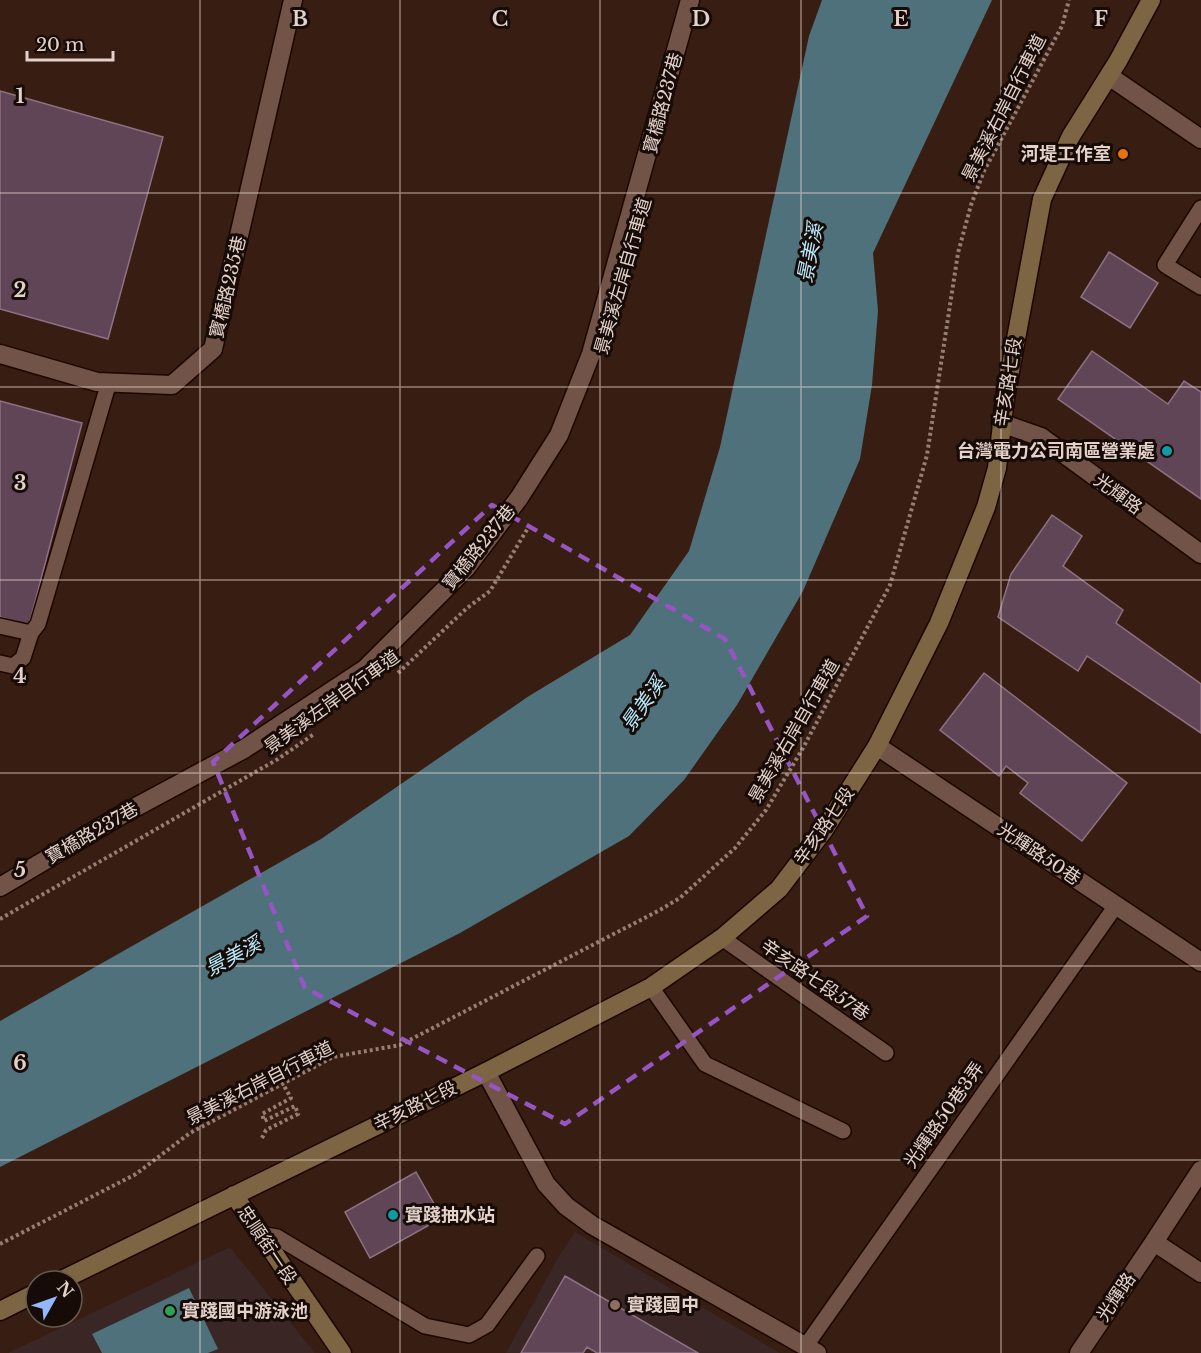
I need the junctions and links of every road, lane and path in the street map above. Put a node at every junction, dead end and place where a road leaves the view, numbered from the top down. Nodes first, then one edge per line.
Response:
1 (293, 0) edge
2 (690, 0) edge
3 (1070, 0) edge
4 (1151, 0) edge
5 (1109, 76) junction
6 (1201, 139) edge
7 (1201, 208) edge
8 (1201, 287) edge
9 (0, 354) edge
10 (109, 382) junction
11 (1001, 423) junction
12 (532, 522) dead end
13 (1201, 554) edge
14 (0, 626) edge
15 (31, 633) junction
16 (0, 663) edge
17 (392, 678) dead end
18 (316, 732) dead end
19 (877, 746) junction
20 (0, 887) edge
21 (1115, 907) junction
22 (0, 919) edge
23 (722, 938) junction
24 (1201, 962) edge
25 (651, 987) junction
26 (886, 1053) dead end
27 (486, 1072) junction
28 (283, 1084) junction
29 (843, 1131) dead end
30 (262, 1138) dead end
31 (1201, 1170) edge
32 (234, 1195) junction
33 (260, 1234) junction
34 (1154, 1242) junction
35 (0, 1244) edge
36 (537, 1256) dead end
37 (84, 1269) edge
38 (1201, 1272) edge
39 (24, 1299) edge
40 (0, 1311) edge
41 (811, 1350) edge
42 (342, 1353) edge
43 (1079, 1353) edge

1 - 10 street, 寶橋路235巷
2 - 20 street, 寶橋路237巷
3 - 28 path, 景美溪右岸自行車道
4 - 5 main road, 辛亥路七段
5 - 6 street
5 - 11 main road, 辛亥路七段
7 - 8 lane
9 - 10 street, 寶橋路235巷
10 - 15 lane
11 - 13 street, 光輝路
11 - 19 main road, 辛亥路七段
12 - 17 path, 景美溪左岸自行車道
14 - 15 lane
15 - 16 lane
18 - 22 path, 景美溪左岸自行車道
19 - 21 street, 光輝路50巷
19 - 23 main road, 辛亥路七段
21 - 24 street, 光輝路50巷
21 - 41 lane, 光輝路50巷3弄
23 - 25 main road, 辛亥路七段
23 - 26 lane, 辛亥路七段57巷
25 - 27 main road, 辛亥路七段
25 - 29 lane
27 - 32 main road, 辛亥路七段
27 - 41 street
28 - 30 path
28 - 35 path, 景美溪右岸自行車道
31 - 34 street, 光輝路
32 - 33 main road, 忠順街一段
32 - 37 main road, 辛亥路七段
33 - 36 lane
33 - 42 main road, 忠順街一段
34 - 38 street
34 - 43 street, 光輝路
39 - 40 main road

